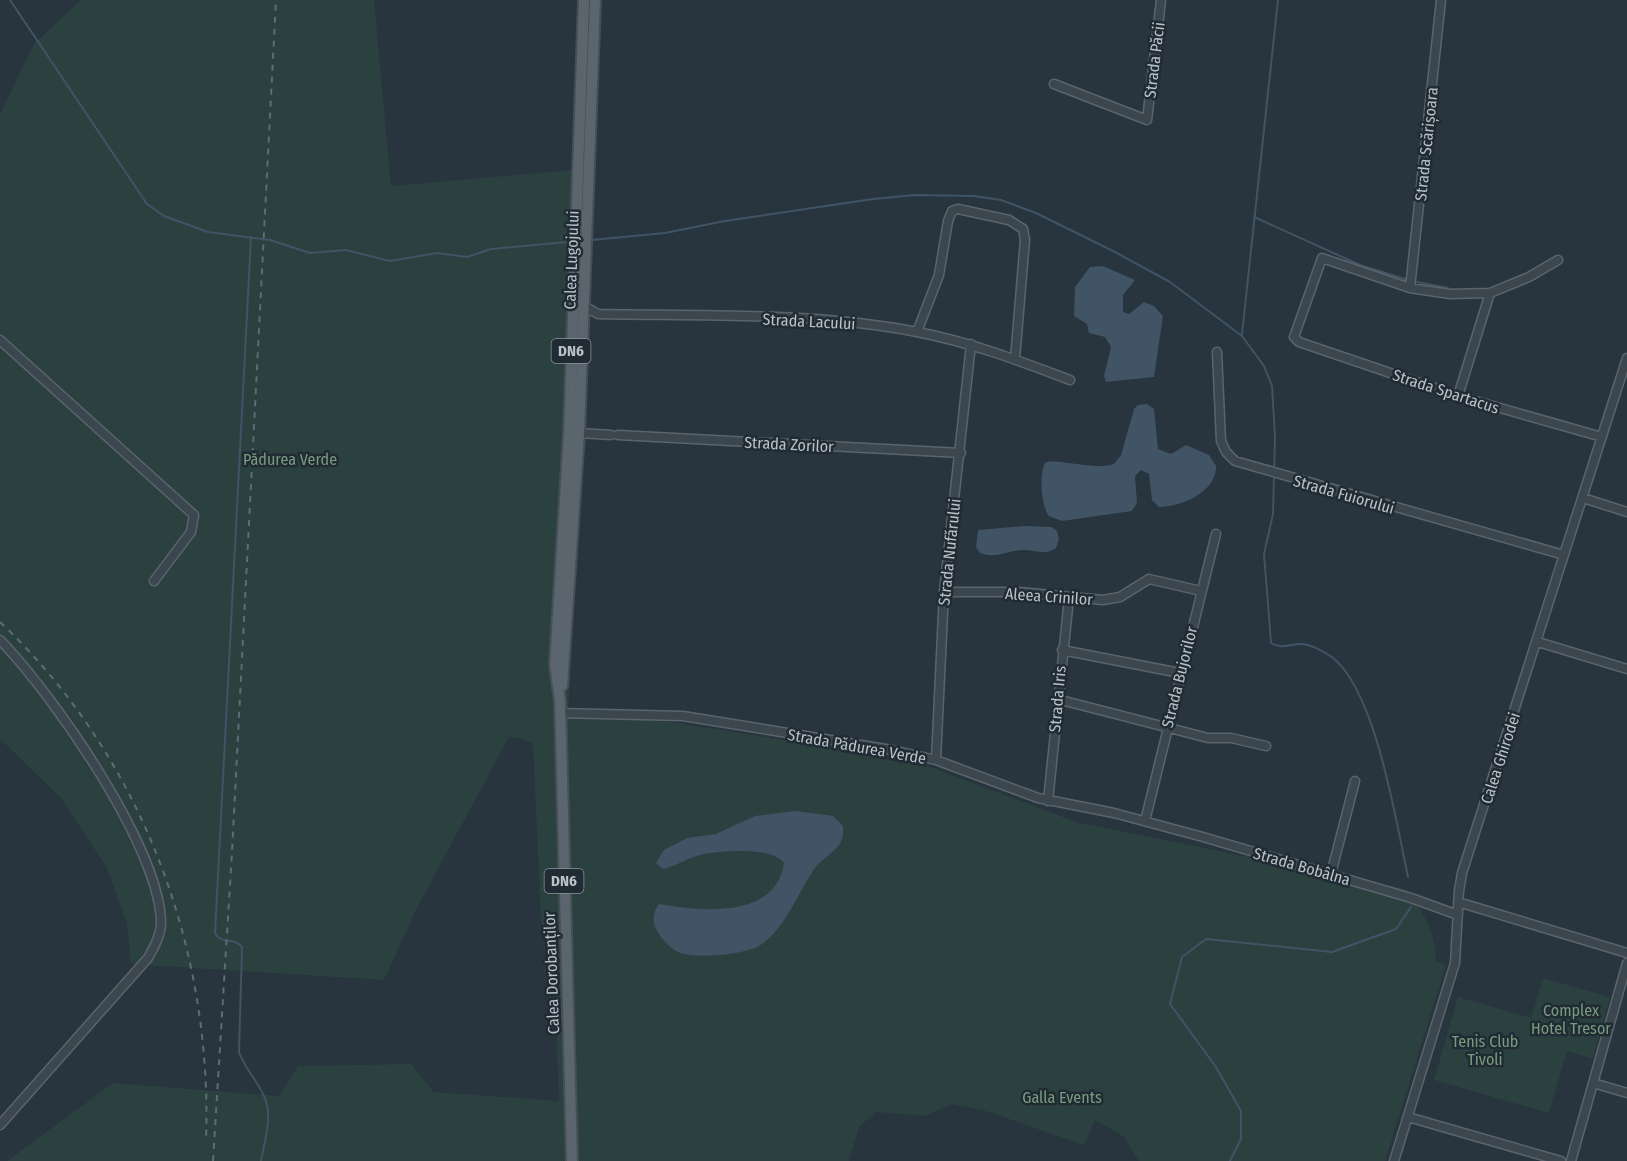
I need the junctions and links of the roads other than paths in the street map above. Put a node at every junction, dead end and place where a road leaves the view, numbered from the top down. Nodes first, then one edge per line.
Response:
1 (584, 0) edge
2 (595, 0) edge
3 (1161, 0) edge
4 (1441, 0) edge
5 (1054, 84) dead end
6 (1558, 260) dead end
7 (1410, 288) junction
8 (1490, 293) junction
9 (584, 306) junction
10 (598, 314) junction
11 (584, 325) junction
12 (917, 332) junction
13 (0, 340) edge
14 (971, 344) junction
15 (1217, 352) dead end
16 (1627, 358) edge
17 (1015, 359) junction
18 (1070, 380) dead end
19 (1458, 396) junction
20 (579, 433) junction
21 (1602, 437) junction
22 (961, 453) junction
23 (1583, 498) junction
24 (1627, 512) edge
25 (1216, 534) dead end
26 (1564, 555) junction
27 (154, 581) dead end
28 (1201, 591) junction
29 (944, 592) junction
30 (1069, 598) junction
31 (0, 640) edge
32 (1538, 642) junction
33 (1062, 650) junction
34 (1627, 669) edge
35 (1180, 673) junction
36 (1057, 699) junction
37 (560, 701) junction
38 (560, 713) junction
39 (1167, 728) junction
40 (1266, 746) dead end
41 (936, 760) junction
42 (1356, 781) dead end
43 (1048, 801) junction
44 (1145, 821) junction
45 (1331, 874) junction
46 (1458, 902) junction
47 (1458, 915) junction
48 (1627, 953) edge
49 (1627, 963) edge
50 (1618, 996) junction
51 (1627, 999) edge
52 (1593, 1083) junction
53 (1627, 1093) edge
54 (1408, 1117) junction
55 (0, 1125) edge
56 (572, 1161) edge
57 (1394, 1161) edge
58 (1561, 1161) edge
59 (1571, 1161) edge

1 - 37 main road, Calea Lugojului / DN6
2 - 9 main road, Calea Lugojului / DN6
3 - 5 street, Strada Păcii
4 - 7 street, Strada Scărișoara
6 - 8 street
7 - 8 street
7 - 19 street, Strada Spartacus
8 - 19 street
9 - 10 street, Strada Lacului
9 - 11 main road, Calea Lugojului / DN6
10 - 11 street
10 - 12 street, Strada Lacului
11 - 20 main road, Calea Lugojului / DN6
12 - 14 street, Strada Lacului
12 - 17 street
13 - 27 street
14 - 17 street, Strada Lacului
14 - 22 street, Strada Nufărului
15 - 26 street, Strada Fuiorului
16 - 21 street, Calea Ghirodei
17 - 18 street, Strada Lacului
19 - 21 street, Strada Spartacus
20 - 22 street, Strada Zorilor
20 - 37 main road, Calea Lugojului / DN6
21 - 23 street, Calea Ghirodei
22 - 29 street, Strada Nufărului
23 - 24 street
23 - 26 street, Calea Ghirodei
25 - 28 street, Strada Bujorilor
26 - 32 street, Calea Ghirodei
28 - 30 street, Aleea Crinilor
28 - 35 street, Strada Bujorilor
29 - 30 street, Aleea Crinilor
29 - 41 street, Strada Nufărului
30 - 33 street, Strada Iris
31 - 55 street
32 - 34 street
32 - 46 street, Calea Ghirodei
33 - 35 street
33 - 36 street, Strada Iris
35 - 39 street, Strada Bujorilor
36 - 39 street
36 - 43 street, Strada Iris
37 - 38 main road, Calea Lugojului / DN6
38 - 41 street, Strada Pădurea Verde
38 - 56 main road, Calea Dorobanților / DN6
39 - 40 street
39 - 44 street, Strada Bujorilor
41 - 43 street, Strada Pădurea Verde
42 - 45 street
43 - 44 street, Strada Pădurea Verde
44 - 45 street, Strada Bobâlna
45 - 47 street, Strada Bobâlna
46 - 47 street, Calea Ghirodei
46 - 48 street
47 - 54 street, Calea Ghirodei
49 - 50 street
50 - 51 street
50 - 52 street
52 - 53 street
52 - 59 street
54 - 57 street, Calea Ghirodei
54 - 58 street

